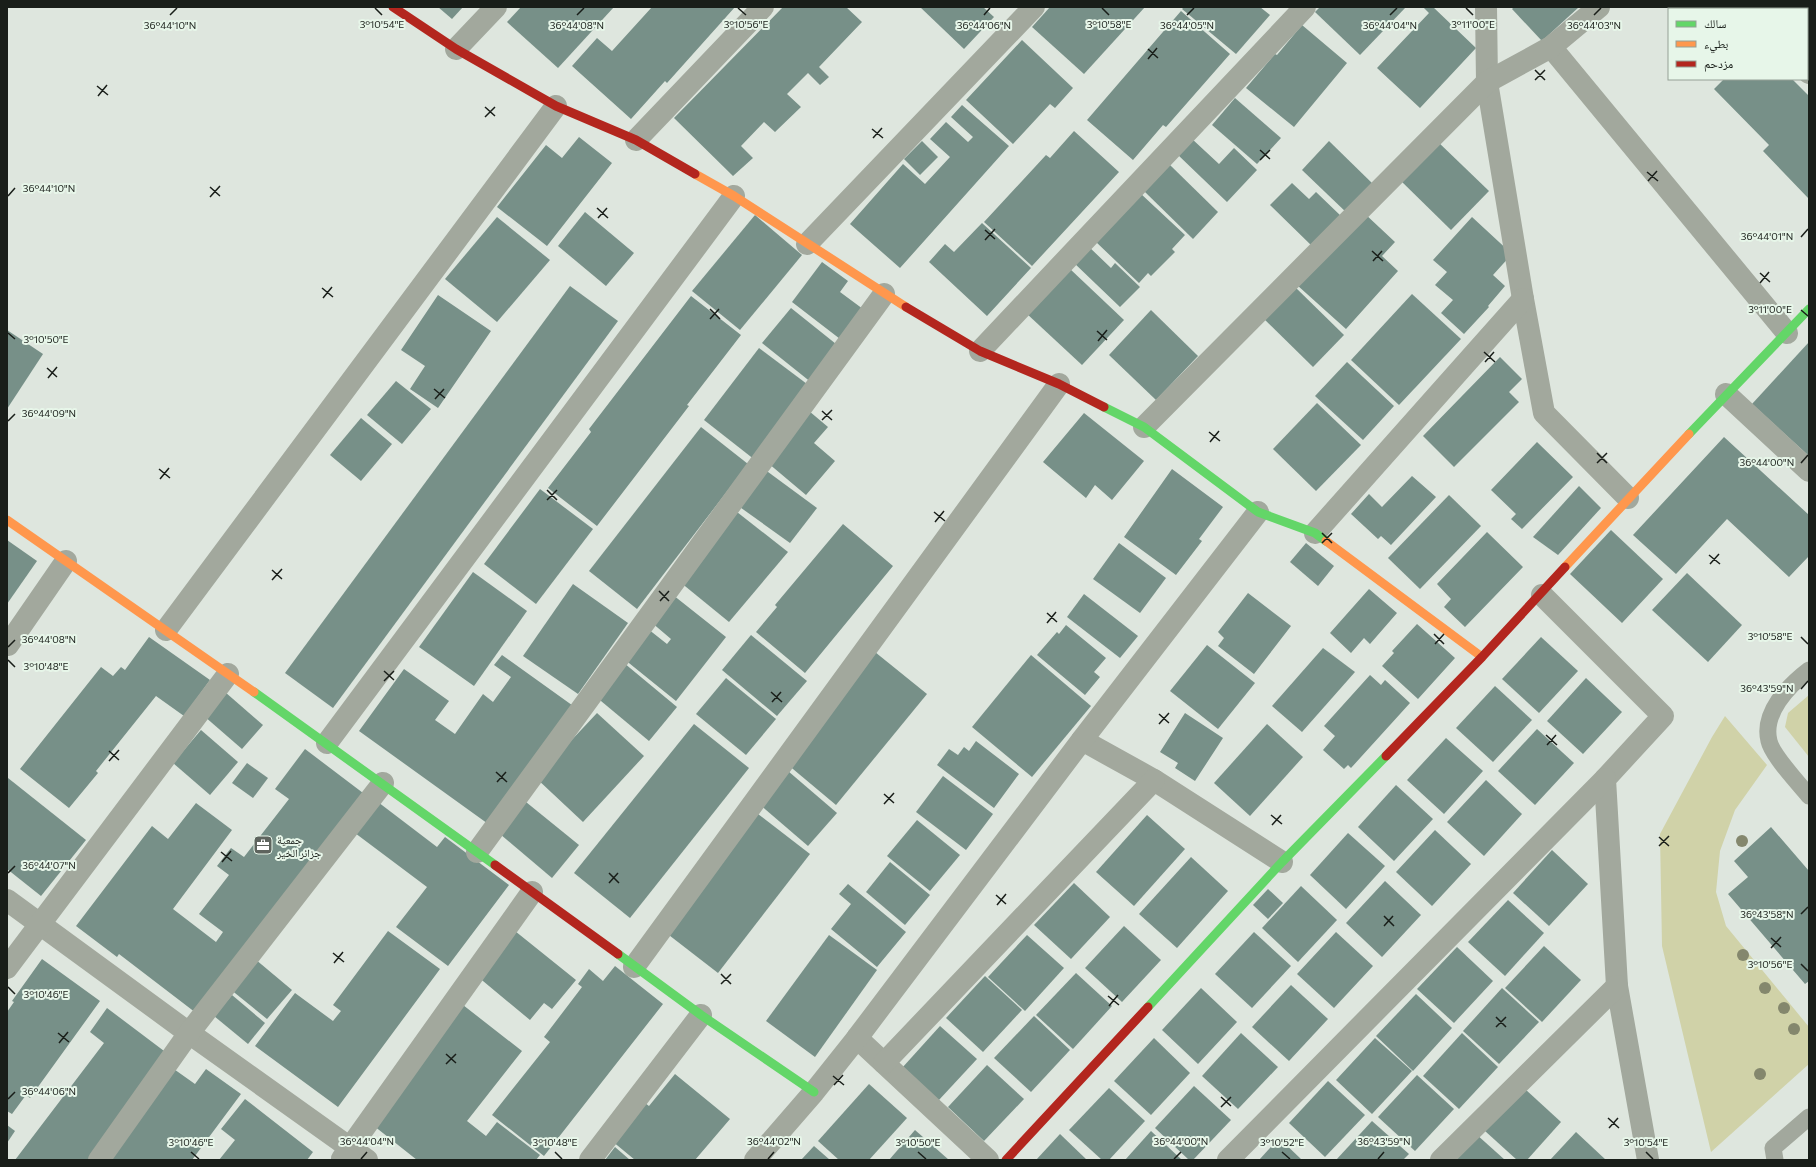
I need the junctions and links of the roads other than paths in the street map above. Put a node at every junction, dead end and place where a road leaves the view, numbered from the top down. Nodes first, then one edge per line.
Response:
1 (394, 7) edge
2 (496, 7) edge
3 (763, 7) edge
4 (1034, 7) edge
5 (1305, 7) edge
6 (1486, 7) edge
7 (1599, 7) edge
8 (1551, 47) junction
9 (456, 49) junction
10 (1488, 82) junction
11 (556, 106) junction
12 (636, 140) junction
13 (734, 196) junction
14 (807, 244) junction
15 (884, 294) junction
16 (1523, 299) junction
17 (1809, 309) edge
18 (1787, 333) junction
19 (980, 351) junction
20 (1059, 384) junction
21 (1726, 394) junction
22 (1144, 427) junction
23 (1809, 471) edge
24 (1628, 498) junction
25 (1258, 512) junction
26 (7, 520) edge
27 (1315, 533) junction
28 (66, 561) junction
29 (1542, 594) junction
30 (166, 630) junction
31 (8, 645) dead end
32 (1482, 658) junction
33 (1809, 670) edge
34 (228, 674) junction
35 (1082, 740) junction
36 (327, 743) junction
37 (1605, 779) junction
38 (1154, 780) junction
39 (383, 783) junction
40 (1809, 796) edge
41 (477, 852) junction
42 (1282, 862) junction
43 (532, 892) junction
44 (7, 900) edge
45 (40, 923) junction
46 (634, 967) junction
47 (7, 968) edge
48 (1617, 986) junction
49 (701, 1015) junction
50 (189, 1034) junction
51 (857, 1038) junction
52 (884, 1063) junction
53 (814, 1092) junction
54 (1809, 1117) edge
55 (353, 1156) edge
56 (99, 1160) edge
57 (590, 1160) edge
58 (755, 1160) edge
59 (988, 1160) edge
60 (1006, 1160) edge
61 (1228, 1160) edge
62 (1441, 1160) edge
63 (1648, 1160) edge
64 (1775, 1160) edge

1 - 9 street
2 - 9 street
3 - 12 street
4 - 14 street
5 - 19 street
6 - 10 street
7 - 8 street
8 - 10 street
8 - 18 street
9 - 11 street
10 - 16 street
10 - 22 street
11 - 12 street
11 - 30 street
12 - 13 street
13 - 14 street
13 - 36 street
14 - 15 street
15 - 19 street
15 - 41 street
16 - 24 street
16 - 27 street
17 - 18 street
18 - 21 street
19 - 20 street
20 - 22 street
20 - 46 street
21 - 23 street
21 - 24 street
22 - 25 street
24 - 29 street
25 - 27 street
25 - 35 street
26 - 28 street
27 - 32 street
28 - 30 street
28 - 31 street
29 - 32 street
29 - 37 street
30 - 34 street
32 - 42 street
33 - 40 lane
34 - 36 street
34 - 45 street
35 - 38 street
35 - 51 street
36 - 39 street
37 - 48 street
37 - 61 street
38 - 42 street
38 - 52 street
39 - 41 street
39 - 50 street
41 - 43 street
42 - 60 street
43 - 46 street
43 - 55 street
44 - 45 street
45 - 47 street
45 - 50 street
46 - 49 street
48 - 62 street
48 - 63 street
49 - 53 street
49 - 57 street
50 - 55 street
50 - 56 street
51 - 52 street
51 - 53 street
52 - 59 street
53 - 58 street
54 - 64 lane

